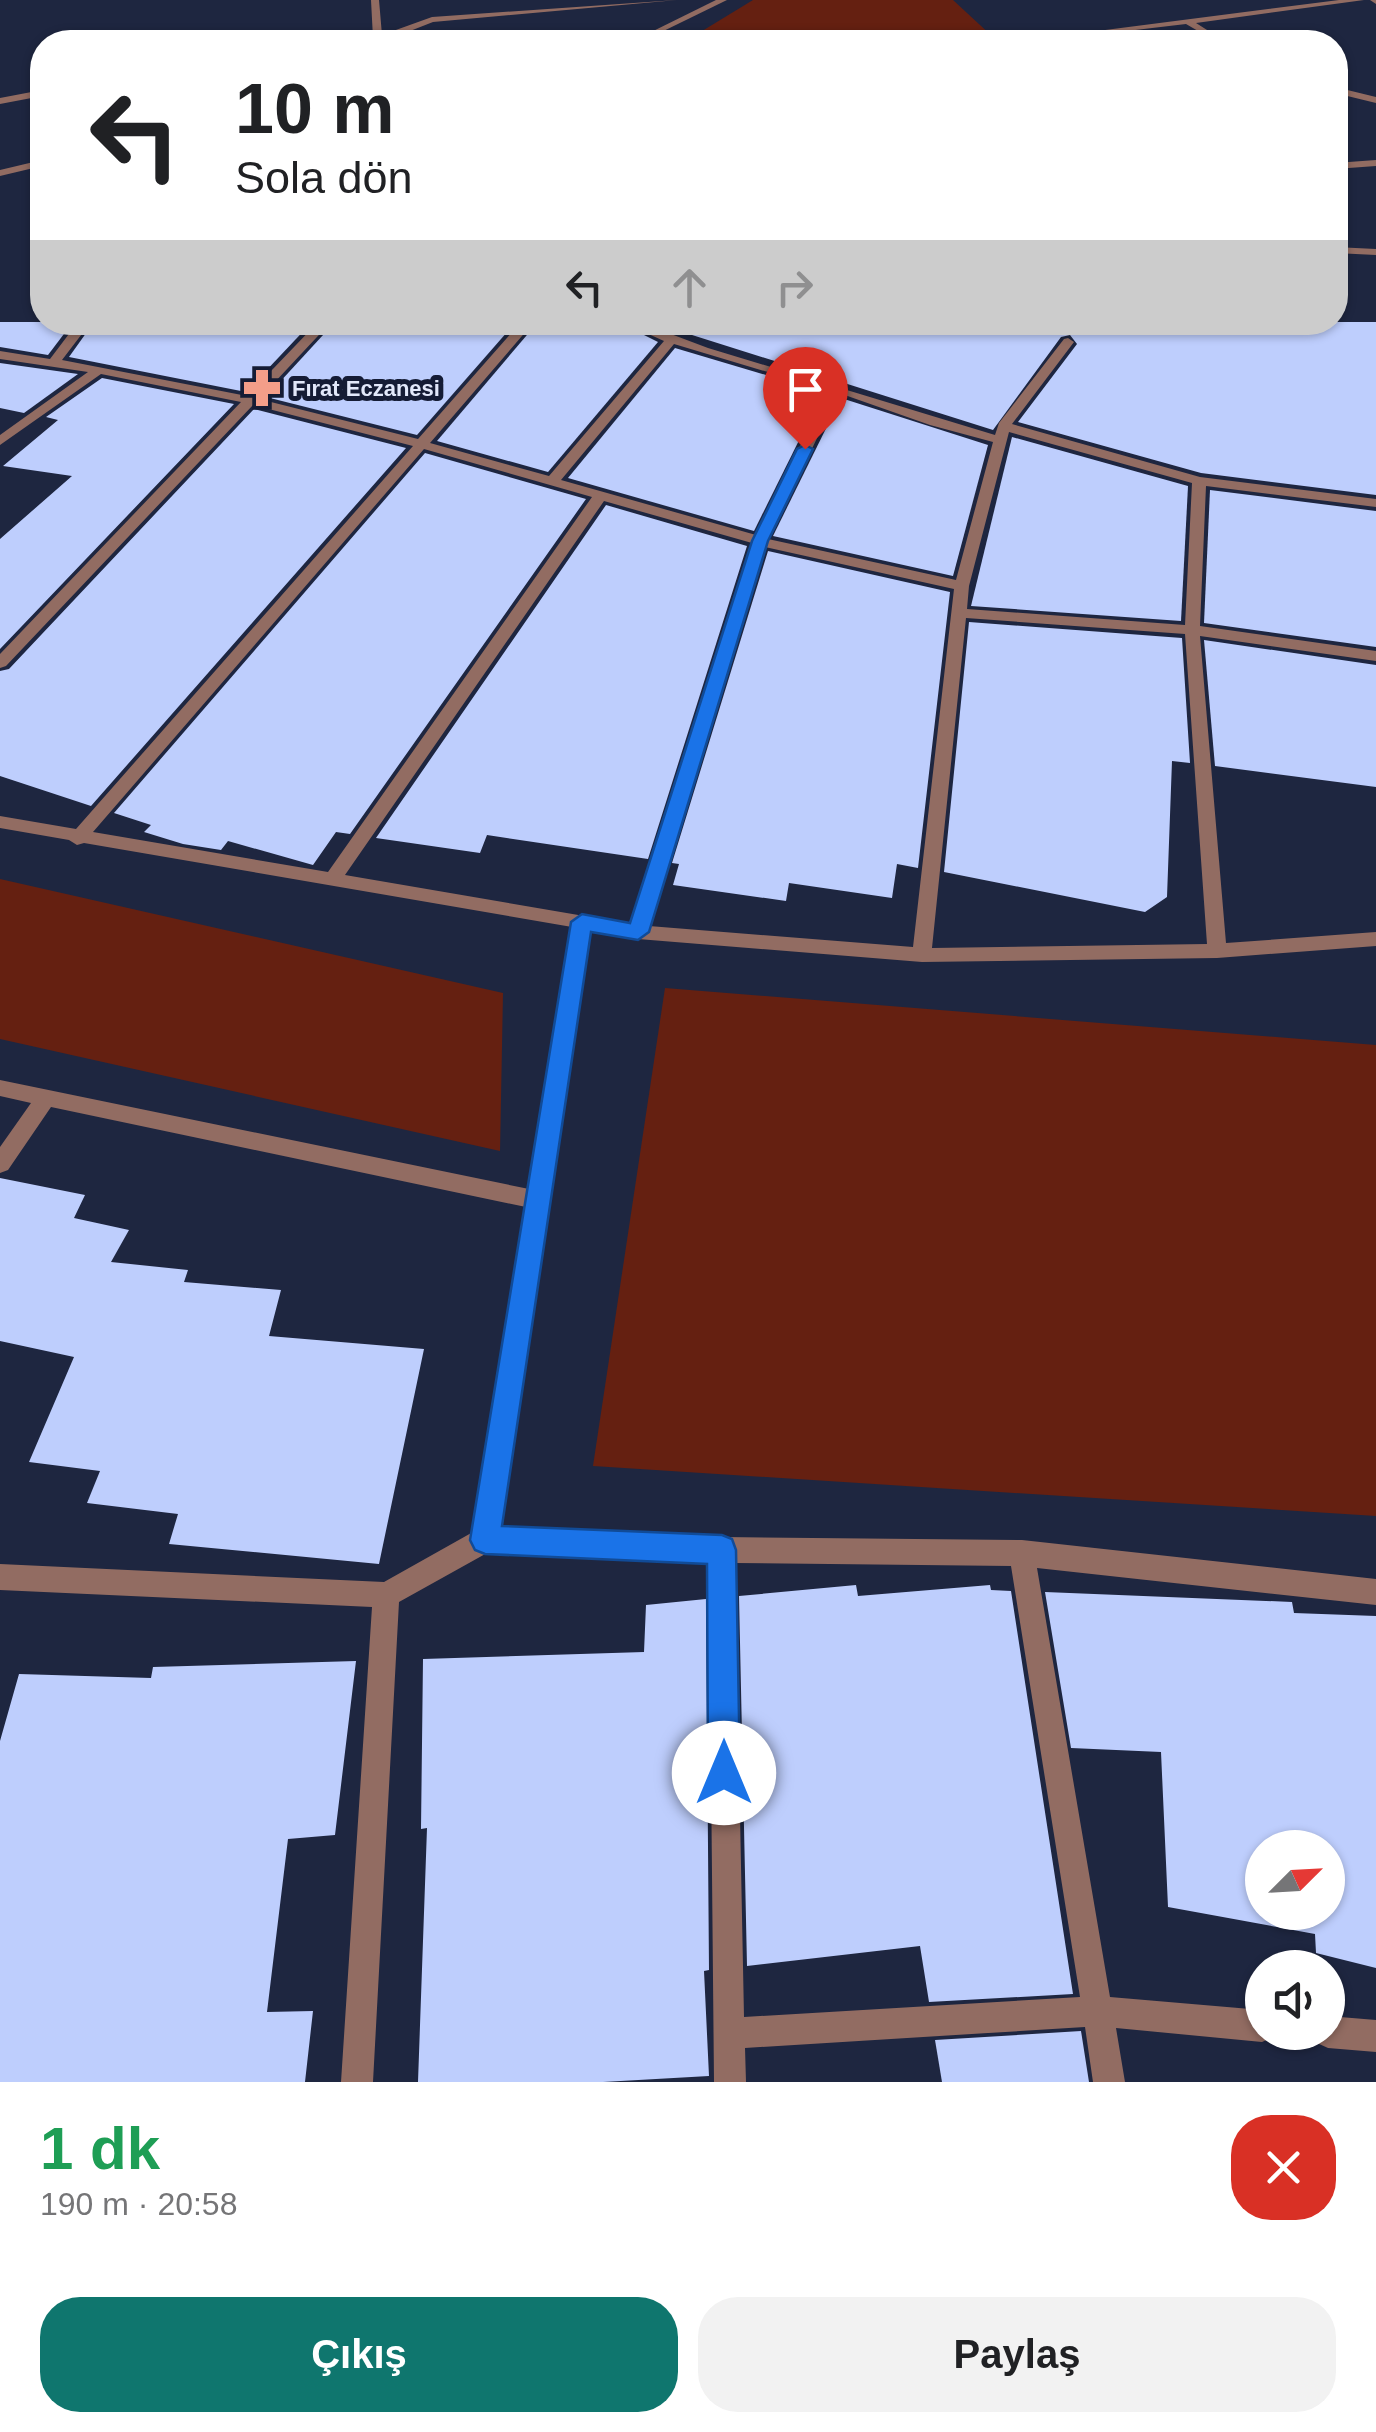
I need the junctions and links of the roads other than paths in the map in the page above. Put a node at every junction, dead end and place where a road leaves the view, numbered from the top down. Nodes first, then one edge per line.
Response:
1 (375, 0) edge
2 (674, 0) edge
3 (722, 0) edge
4 (1360, 0) edge
5 (1187, 21) junction
6 (376, 30) edge
7 (407, 30) edge
8 (661, 30) edge
9 (1114, 30) edge
10 (1202, 30) edge
11 (1348, 93) edge
12 (30, 96) edge
13 (1376, 100) edge
14 (0, 102) edge
15 (1376, 163) edge
16 (1348, 165) edge
17 (30, 167) edge
18 (0, 174) edge
19 (1348, 251) edge
20 (1376, 252) edge
21 (75, 335) edge
22 (313, 335) edge
23 (517, 335) edge
24 (657, 335) edge
25 (670, 341) junction
26 (1068, 342) dead end
27 (0, 355) edge
28 (54, 362) junction
29 (98, 370) junction
30 (835, 388) junction
31 (256, 399) junction
32 (1002, 433) junction
33 (0, 441) edge
34 (425, 442) junction
35 (553, 480) junction
36 (1199, 481) junction
37 (601, 494) junction
38 (1376, 504) edge
39 (760, 541) junction
40 (962, 586) junction
41 (960, 613) junction
42 (1192, 630) junction
43 (1376, 656) edge
44 (0, 663) edge
45 (0, 822) edge
46 (77, 839) junction
47 (331, 881) junction
48 (582, 922) junction
49 (638, 932) junction
50 (1376, 939) edge
51 (1217, 951) junction
52 (922, 955) junction
53 (0, 1088) edge
54 (46, 1098) junction
55 (0, 1164) edge
56 (539, 1200) junction
57 (485, 1540) junction
58 (722, 1550) junction
59 (1022, 1553) junction
60 (0, 1577) edge
61 (1376, 1592) edge
62 (386, 1595) junction
63 (1100, 2011) junction
64 (1245, 2024) edge
65 (1345, 2033) edge
66 (727, 2034) junction
67 (1376, 2036) edge
68 (356, 2082) edge
69 (730, 2082) edge
70 (1109, 2082) edge

1 - 6 street
2 - 7 street
3 - 8 street
4 - 5 street
5 - 9 street
5 - 10 street
11 - 13 street
12 - 14 street
15 - 16 street
17 - 18 street
19 - 20 street
21 - 28 street
22 - 31 street
23 - 34 street
24 - 25 street
25 - 30 street
25 - 35 street
26 - 32 street
27 - 28 street
28 - 29 street
29 - 31 street
29 - 33 street
30 - 32 street
30 - 39 street
31 - 34 street
31 - 44 street
32 - 36 street
32 - 40 street
34 - 35 street
34 - 46 street
35 - 37 street
36 - 38 street
36 - 42 street
37 - 39 street
37 - 47 street
39 - 40 street
39 - 49 street
40 - 41 street
41 - 42 street
41 - 52 street
42 - 43 street
42 - 51 street
45 - 46 street
46 - 47 street
47 - 48 street
48 - 49 street
48 - 56 street
49 - 52 street
50 - 51 street
51 - 52 street
53 - 54 street
54 - 55 street
54 - 56 street
56 - 57 street
57 - 58 street
57 - 62 street
58 - 59 street
58 - 66 street
59 - 61 street
59 - 63 street
60 - 62 street
62 - 68 street
63 - 64 street
63 - 66 street
63 - 70 street
65 - 67 street
66 - 69 street

